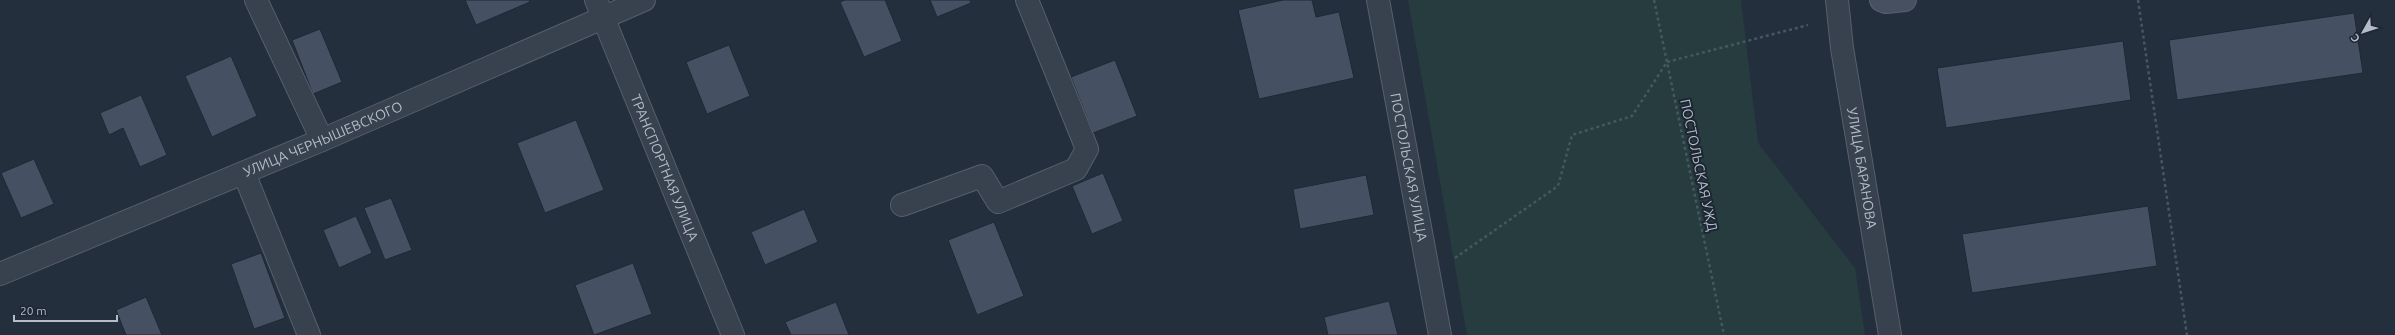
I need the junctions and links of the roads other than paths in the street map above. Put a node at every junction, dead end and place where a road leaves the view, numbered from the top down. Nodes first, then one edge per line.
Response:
1 (256, 0) edge
2 (644, 0) edge
3 (1027, 0) edge
4 (1378, 0) edge
5 (1837, 0) edge
6 (1881, 0) edge
7 (1905, 0) edge
8 (600, 8) edge
9 (322, 140) junction
10 (244, 173) junction
11 (902, 205) dead end
12 (0, 274) edge
13 (309, 335) edge
14 (733, 335) edge
15 (1440, 335) edge
16 (1890, 335) edge

1 - 9 street
2 - 8 street, УЛИЦА ЧЕРНЫШЕВСКОГО
3 - 11 street
4 - 15 street, ПОСТОЛЬСКАЯ УЛИЦА
5 - 16 street, УЛИЦА БАРАНОВА
6 - 7 street
8 - 9 street, УЛИЦА ЧЕРНЫШЕВСКОГО
8 - 14 street, ТРАНСПОРТНАЯ УЛИЦА
9 - 10 street, УЛИЦА ЧЕРНЫШЕВСКОГО
10 - 12 street, УЛИЦА ЧЕРНЫШЕВСКОГО
10 - 13 street

